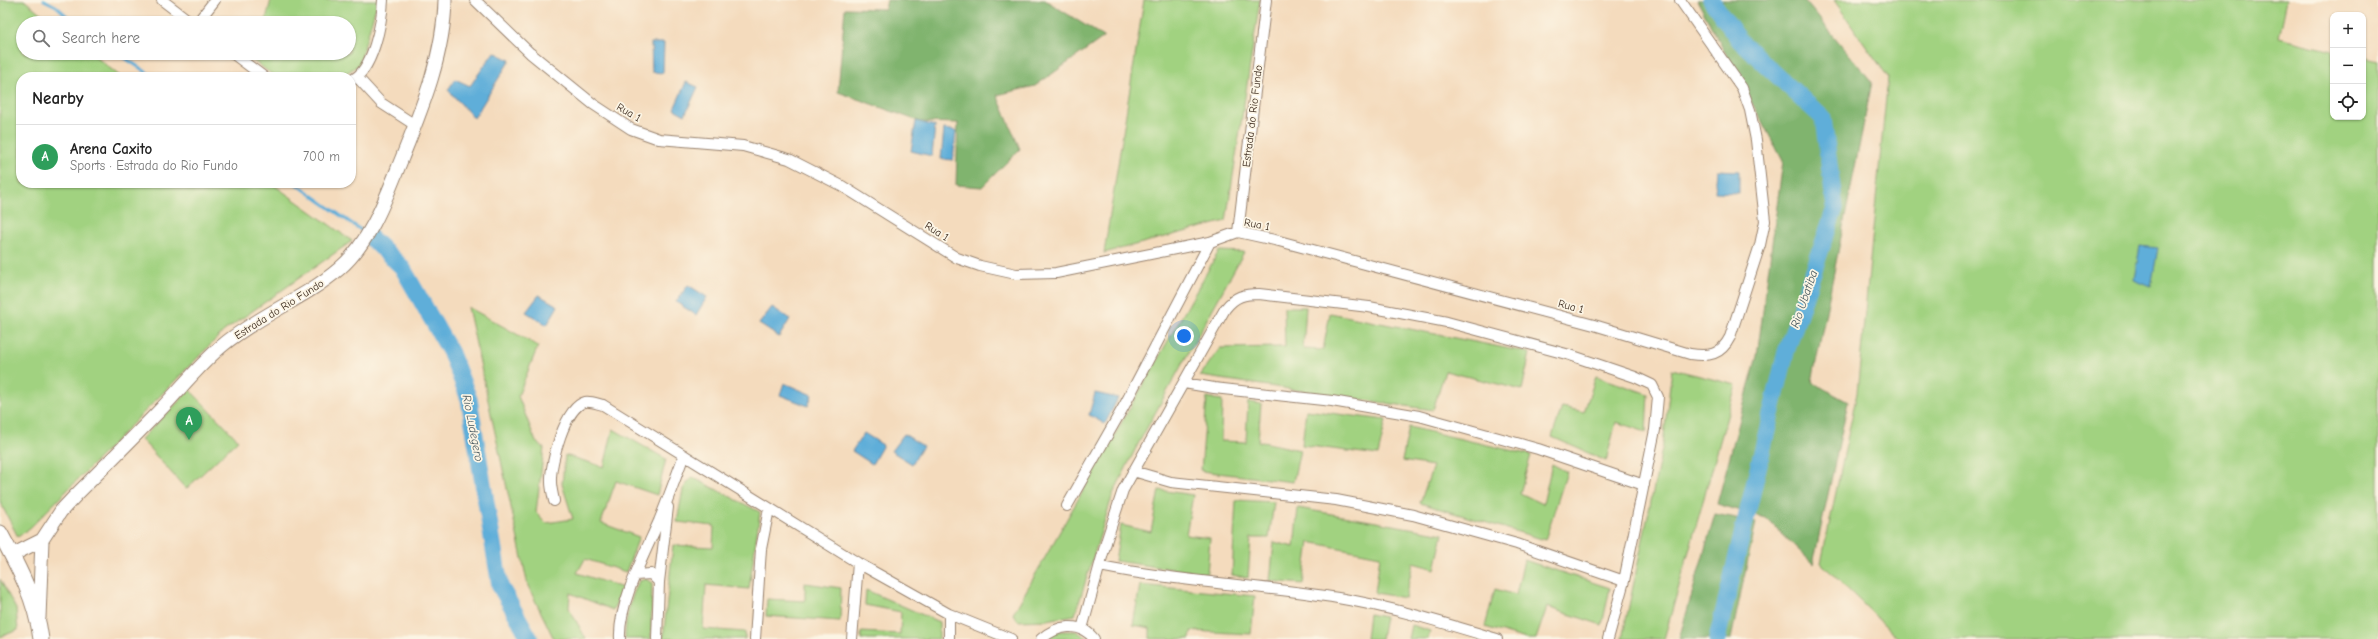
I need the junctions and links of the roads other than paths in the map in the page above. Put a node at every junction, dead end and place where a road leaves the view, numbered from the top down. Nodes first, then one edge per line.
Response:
1 (162, 0) edge
2 (215, 0) edge
3 (383, 0) edge
4 (445, 0) edge
5 (475, 0) edge
6 (1266, 0) edge
7 (1680, 0) edge
8 (183, 16) edge
9 (202, 16) edge
10 (241, 60) edge
11 (257, 72) edge
12 (356, 76) edge
13 (356, 81) edge
14 (415, 125) junction
15 (1238, 232) junction
16 (1210, 242) junction
17 (1184, 383) junction
18 (684, 455) junction
19 (1134, 471) junction
20 (1644, 485) junction
21 (670, 495) junction
22 (554, 501) dead end
23 (1067, 506) dead end
24 (769, 509) junction
25 (0, 533) edge
26 (42, 540) junction
27 (12, 555) junction
28 (858, 563) junction
29 (1100, 566) junction
30 (635, 575) junction
31 (1624, 581) junction
32 (659, 582) junction
33 (949, 614) junction
34 (38, 620) junction
35 (1082, 629) junction
36 (41, 639) edge
37 (620, 639) edge
38 (657, 639) edge
39 (755, 639) edge
40 (852, 639) edge
41 (949, 639) edge
42 (1011, 639) edge
43 (1041, 639) edge
44 (1094, 639) edge
45 (1497, 639) edge
46 (1608, 639) edge

1 - 8 street
2 - 9 street
3 - 12 street
4 - 14 street, Estrada do Rio Fundo
5 - 16 street, Rua 1
6 - 15 street, Estrada do Rio Fundo
7 - 15 street, Rua 1
10 - 11 street
13 - 14 street
14 - 26 street, Estrada do Rio Fundo
15 - 16 street, Rua 1
16 - 23 street
17 - 19 street
17 - 20 street
17 - 20 street
18 - 21 street
18 - 22 street
18 - 24 street
19 - 29 street
19 - 31 street
20 - 31 street
21 - 30 street
21 - 32 street
24 - 28 street
24 - 39 street
25 - 27 main road
26 - 27 street
26 - 34 street
27 - 34 main road
28 - 33 street
28 - 40 street
29 - 35 street
29 - 45 street
30 - 32 street
30 - 37 street
31 - 46 street
32 - 38 street
33 - 41 street
33 - 42 street
34 - 36 main road
35 - 43 street
35 - 44 street

